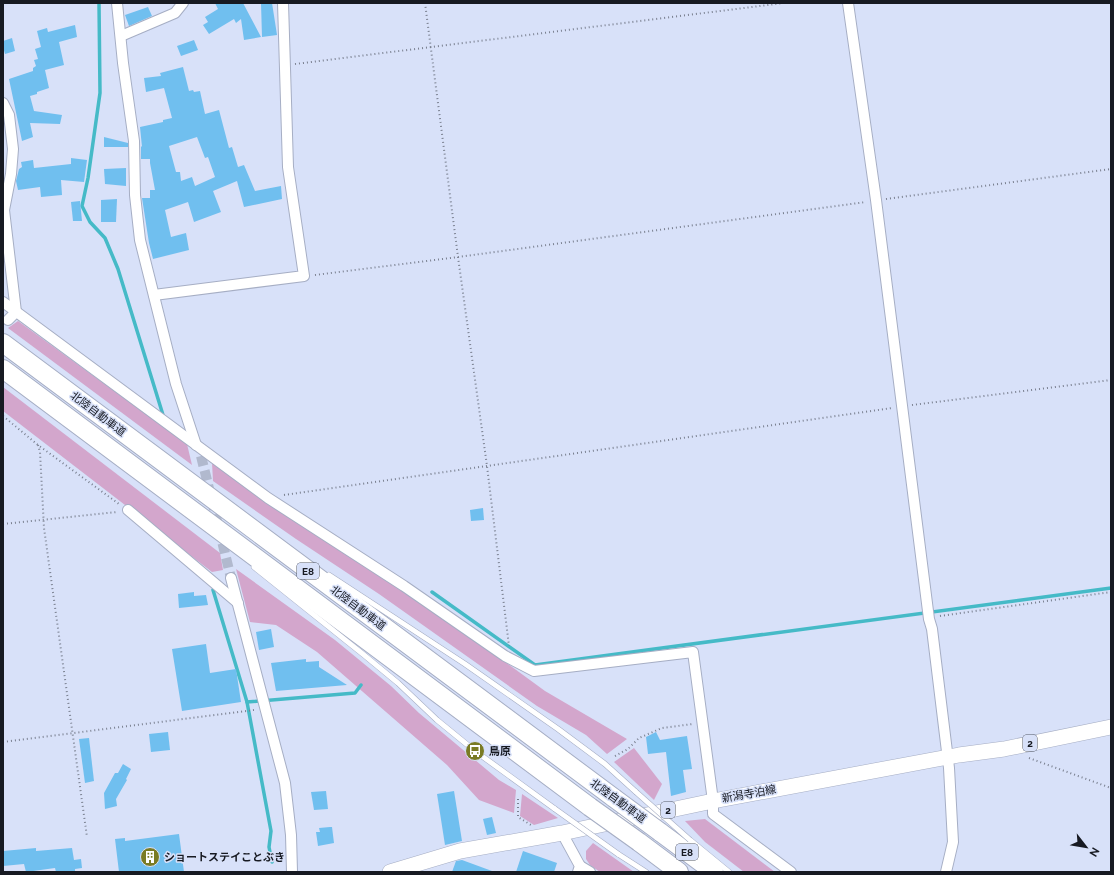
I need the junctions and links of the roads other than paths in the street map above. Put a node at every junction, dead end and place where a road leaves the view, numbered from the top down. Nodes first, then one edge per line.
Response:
1 (117, 3) edge
2 (183, 3) edge
3 (283, 3) edge
4 (848, 3) edge
5 (121, 36) junction
6 (3, 103) edge
7 (154, 295) junction
8 (3, 302) edge
9 (16, 312) junction
10 (8, 320) dead end
11 (3, 343) edge
12 (3, 369) edge
13 (196, 444) junction
14 (201, 456) tunnel mouth
15 (124, 460) junction
16 (223, 506) junction
17 (128, 510) road end
18 (197, 522) dead end
19 (296, 553) dead end
20 (252, 565) dead end
21 (322, 571) dead end
22 (231, 578) tunnel mouth
23 (238, 603) junction
24 (1111, 728) edge
25 (949, 758) junction
26 (713, 801) junction
27 (562, 833) junction
28 (579, 869) edge
29 (292, 872) edge
30 (390, 872) edge
31 (590, 872) edge
32 (646, 872) edge
33 (679, 872) edge
34 (714, 872) edge
35 (729, 872) edge
36 (791, 872) edge
37 (946, 872) edge

1 - 5 street
2 - 5 street
3 - 7 street
4 - 25 street
5 - 7 street
6 - 9 street
7 - 13 street
8 - 9 street
9 - 10 street
9 - 13 street
11 - 16 highway, 北陸自動車道 / E8
12 - 15 highway, 北陸自動車道 / E8
13 - 14 street
13 - 26 street
15 - 18 lane
15 - 33 highway, 北陸自動車道 / E8, bridge
16 - 19 lane
16 - 34 highway, 北陸自動車道 / E8, bridge
17 - 23 street
20 - 32 lane, bridge
21 - 35 lane, bridge
22 - 23 street
23 - 29 street
24 - 25 main road, 新潟寺泊線 / 2
25 - 26 main road, 新潟寺泊線 / 2
25 - 37 street
26 - 27 main road, 新潟寺泊線 / 2
26 - 36 street
27 - 28 street
27 - 30 main road, 新潟寺泊線 / 2
28 - 31 street

